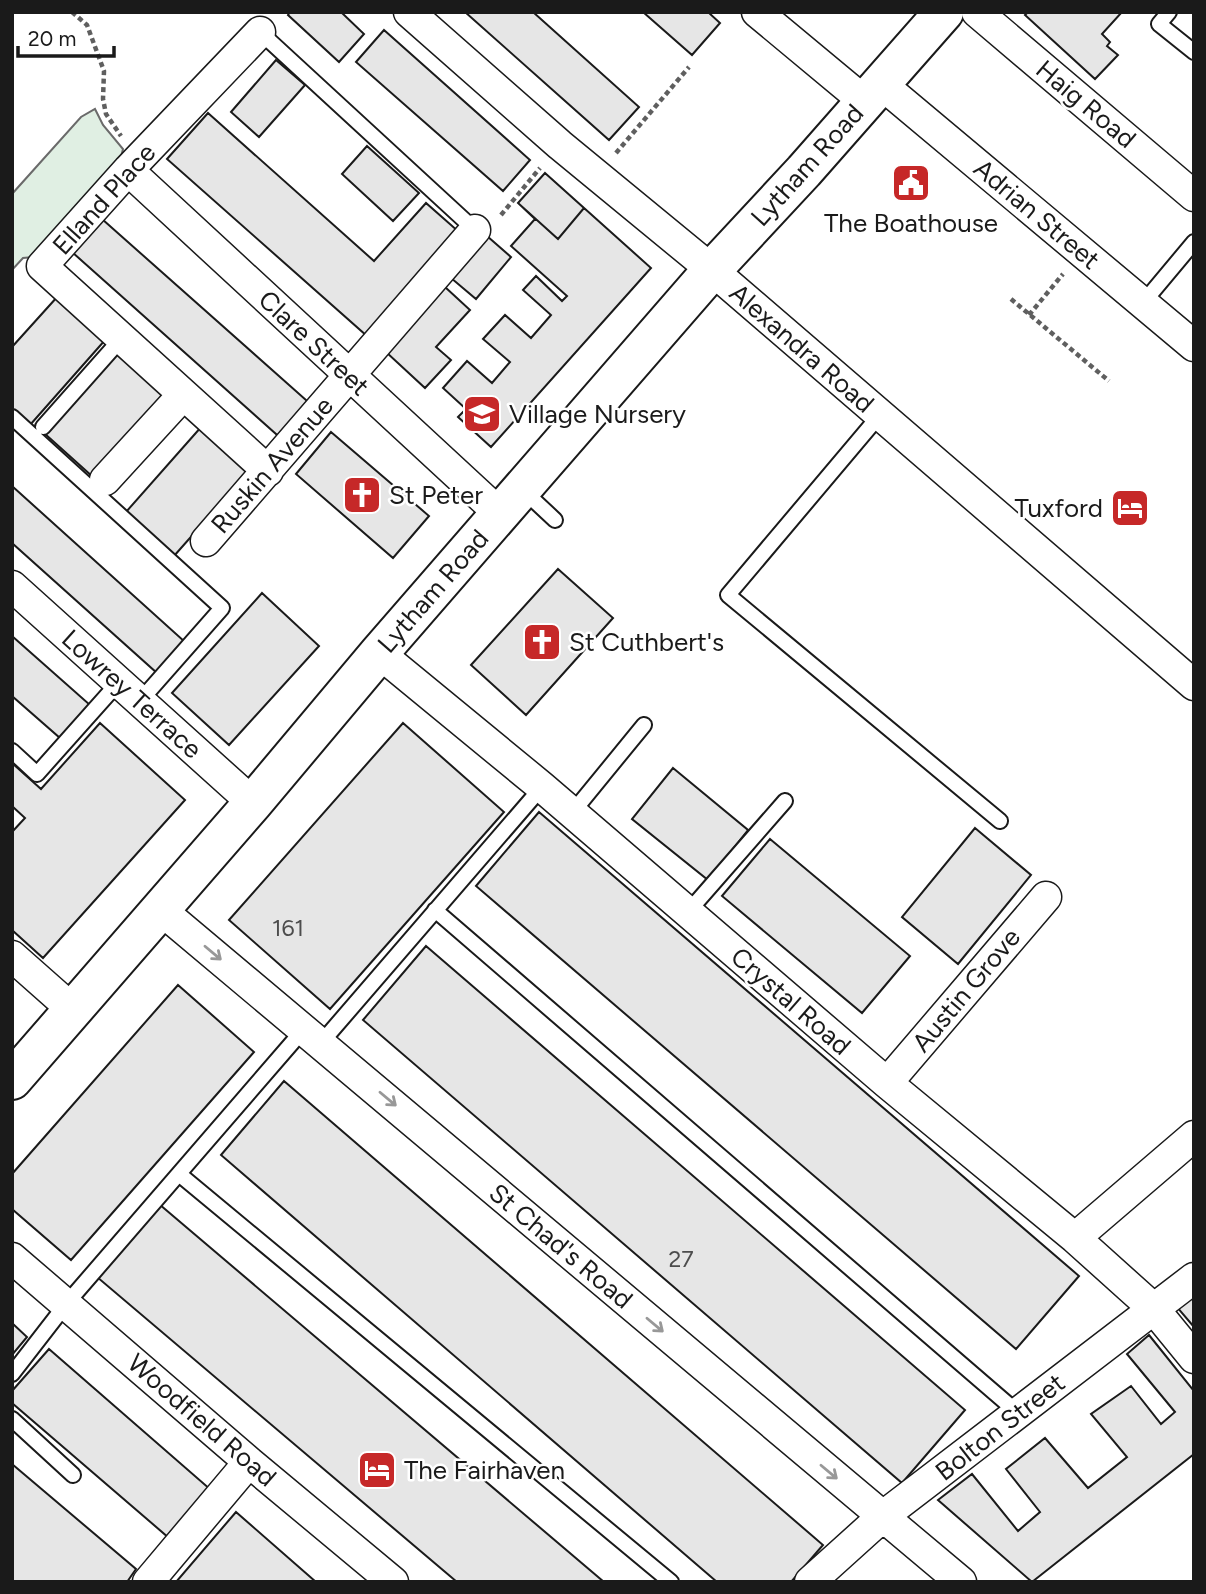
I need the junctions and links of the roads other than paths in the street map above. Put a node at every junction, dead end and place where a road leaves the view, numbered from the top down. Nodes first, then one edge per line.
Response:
1 (409, 12) edge
2 (757, 12) edge
3 (944, 12) edge
4 (977, 12) edge
5 (1169, 12) edge
6 (260, 32) joint
7 (1194, 52) edge
8 (872, 92) junction
9 (128, 170) junction
10 (1194, 197) edge
11 (475, 230) joint
12 (1194, 242) edge
13 (712, 270) junction
14 (1143, 303) junction
15 (121, 339) junction
16 (1194, 346) edge
17 (350, 377) junction
18 (182, 396) junction
19 (12, 416) edge
20 (880, 416) junction
21 (43, 427) dead end
22 (268, 471) junction
23 (105, 480) dead end
24 (511, 501) junction
25 (555, 520) dead end
26 (206, 541) dead end
27 (12, 586) edge
28 (379, 653) junction
29 (1194, 685) edge
30 (129, 691) junction
31 (643, 725) dead end
32 (12, 751) edge
33 (542, 787) junction
34 (785, 801) dead end
35 (253, 803) junction
36 (572, 813) junction
37 (1000, 821) dead end
38 (1046, 897) dead end
39 (161, 910) junction
40 (435, 910) junction
41 (688, 912) junction
42 (12, 956) edge
43 (73, 1010) junction
44 (313, 1036) junction
45 (12, 1080) edge
46 (887, 1083) junction
47 (1194, 1136) edge
48 (179, 1174) junction
49 (1075, 1238) junction
50 (12, 1258) edge
51 (1194, 1278) edge
52 (67, 1303) junction
53 (1154, 1308) junction
54 (1194, 1358) edge
55 (12, 1374) edge
56 (1018, 1413) junction
57 (12, 1419) edge
58 (249, 1462) junction
59 (73, 1475) dead end
60 (882, 1517) junction
61 (148, 1582) edge
62 (393, 1582) edge
63 (671, 1582) edge
64 (810, 1582) edge
65 (961, 1582) edge

1 - 13 street, Alexandra Road
2 - 8 street, Adrian Street
3 - 8 main road, Lytham Road
4 - 10 street, Haig Road
5 - 7 lane
6 - 9 street, Elland Place
6 - 11 lane
8 - 13 main road, Lytham Road
8 - 14 street, Adrian Street
9 - 15 street, Elland Place
9 - 17 street, Clare Street
11 - 17 street, Ruskin Avenue
12 - 14 lane
13 - 20 street, Alexandra Road
13 - 24 main road, Lytham Road
14 - 16 street, Adrian Street
15 - 18 street, Elland Place
15 - 21 lane
17 - 22 street, Ruskin Avenue
17 - 24 street, Clare Street
18 - 22 street, Elland Place
18 - 23 street
19 - 30 lane
20 - 29 street, Alexandra Road
20 - 37 lane
22 - 26 street, Ruskin Avenue
24 - 25 lane
24 - 28 main road, Lytham Road
27 - 30 street, Lowrey Terrace
28 - 33 street, Crystal Road
28 - 35 main road, Lytham Road
30 - 32 lane
30 - 35 street, Lowrey Terrace
31 - 36 lane
33 - 36 street, Crystal Road
33 - 40 lane
34 - 41 lane
35 - 39 main road, Lytham Road
36 - 41 street, Crystal Road
38 - 46 street, Austin Grove
39 - 43 main road, Lytham Road
39 -> 44 street, St Chad's Road
40 - 44 lane
40 - 56 lane
41 - 46 street, Crystal Road
42 - 43 street
43 - 45 main road, Lytham Road
44 - 48 lane
44 -> 60 street, St Chad's Road
46 - 49 street, Crystal Road
47 - 49 street
48 - 52 lane
48 - 63 lane
49 - 53 street, Crystal Road
50 - 52 street, Woodfield Road
51 - 53 street, Bolton Street
52 - 55 lane
52 - 58 street, Woodfield Road
53 - 54 street, Crystal Road
53 - 56 street, Bolton Street
56 - 60 street, Bolton Street
57 - 59 lane
58 - 61 street
58 - 62 street, Woodfield Road
60 - 64 street, Bolton Street
60 - 65 street, St Chad's Road

